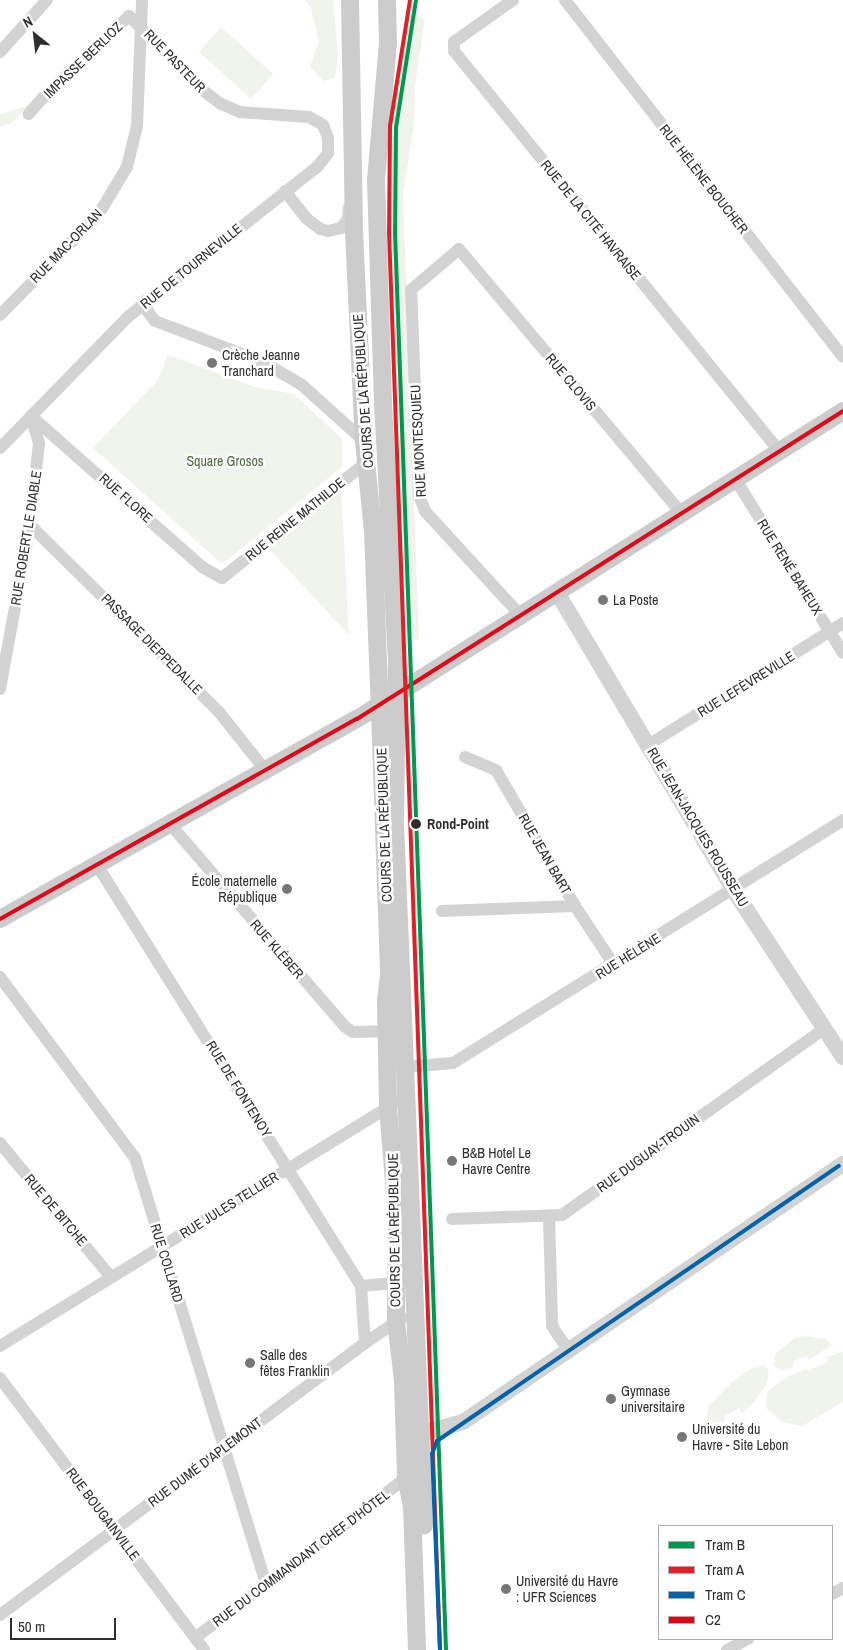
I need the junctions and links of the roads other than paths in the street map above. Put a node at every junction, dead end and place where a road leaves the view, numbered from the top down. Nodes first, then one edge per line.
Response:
1 (47, 0) edge
2 (142, 0) edge
3 (350, 0) edge
4 (387, 0) edge
5 (513, 0) edge
6 (565, 0) edge
7 (139, 24) junction
8 (0, 52) edge
9 (29, 114) dead end
10 (354, 160) junction
11 (285, 191) junction
12 (459, 249) joint
13 (146, 300) junction
14 (0, 315) edge
15 (843, 357) edge
16 (843, 411) edge
17 (31, 416) junction
18 (364, 441) junction
19 (0, 448) edge
20 (780, 452) junction
21 (368, 461) junction
22 (736, 480) junction
23 (683, 515) junction
24 (30, 525) junction
25 (222, 578) joint
26 (558, 594) junction
27 (522, 617) junction
28 (843, 623) edge
29 (830, 631) junction
30 (5, 641) edge
31 (843, 653) edge
32 (0, 689) edge
33 (395, 696) junction
34 (379, 706) junction
35 (648, 745) junction
36 (465, 757) dead end
37 (266, 771) junction
38 (843, 820) edge
39 (170, 824) junction
40 (97, 865) junction
41 (733, 888) junction
42 (575, 906) junction
43 (442, 911) dead end
44 (0, 919) edge
45 (614, 965) junction
46 (0, 977) edge
47 (824, 1029) junction
48 (395, 1031) junction
49 (843, 1057) edge
50 (405, 1067) junction
51 (406, 1096) junction
52 (388, 1107) junction
53 (0, 1143) edge
54 (843, 1164) edge
55 (288, 1168) junction
56 (549, 1216) junction
57 (452, 1219) dead end
58 (162, 1246) junction
59 (111, 1277) junction
60 (395, 1283) junction
61 (361, 1286) junction
62 (414, 1313) junction
63 (396, 1321) junction
64 (365, 1343) junction
65 (0, 1346) edge
66 (569, 1351) junction
67 (0, 1378) edge
68 (412, 1436) junction
69 (224, 1448) junction
70 (406, 1478) junction
71 (115, 1530) junction
72 (266, 1585) junction
73 (0, 1615) edge
74 (196, 1638) junction
75 (746, 1640) edge
76 (204, 1650) edge
77 (417, 1650) edge
78 (429, 1650) edge
79 (727, 1650) edge

1 - 8 street
2 - 7 street, RUE PASTEUR
3 - 10 main road, COURS DE LA RÉPUBLIQUE
4 - 33 main road, COURS DE LA RÉPUBLIQUE
5 - 20 street, RUE DE LA CITÉ HAVRAISE
6 - 15 street, RUE HÉLÈNE BOUCHER
7 - 9 street, IMPASSE BERLIOZ
7 - 11 street, RUE PASTEUR
7 - 14 street, RUE MAC-ORLAN
10 - 11 street
10 - 18 main road, COURS DE LA RÉPUBLIQUE
11 - 13 street, RUE DE TOURNEVILLE
12 - 23 street, RUE CLOVIS
12 - 27 street, RUE MONTESQUIEU
13 - 17 street, RUE DE TOURNEVILLE
13 - 18 street
16 - 20 main road
17 - 19 street, RUE DE TOURNEVILLE
17 - 24 street, RUE ROBERT LE DIABLE
17 - 25 street, RUE FLORE
18 - 21 main road, COURS DE LA RÉPUBLIQUE
20 - 22 main road
21 - 25 street, RUE REINE MATHILDE
21 - 34 main road, COURS DE LA RÉPUBLIQUE
22 - 23 main road
22 - 29 street, RUE RENÉ BAHEUX
23 - 26 main road
24 - 30 street, RUE ROBERT LE DIABLE
24 - 37 street, PASSAGE DIEPPEDALLE
26 - 27 main road
26 - 35 street, RUE JEAN-JACQUES ROUSSEAU
27 - 33 main road
28 - 29 street, RUE LEFÈVREVILLE
29 - 31 street, RUE RENÉ BAHEUX
29 - 35 street, RUE LEFÈVREVILLE
30 - 32 street, RUE ROBERT LE DIABLE
33 - 34 main road
33 - 48 main road, COURS DE LA RÉPUBLIQUE
34 - 37 main road
34 - 48 main road, COURS DE LA RÉPUBLIQUE
35 - 41 street, RUE JEAN-JACQUES ROUSSEAU
36 - 42 street, RUE JEAN BART
37 - 39 main road
38 - 41 street, RUE HÉLÈNE
39 - 40 main road
39 - 48 street, RUE KLÉBER
40 - 44 main road
40 - 55 street, RUE DE FONTENOY
41 - 45 street, RUE HÉLÈNE
41 - 47 street, RUE JEAN-JACQUES ROUSSEAU
42 - 43 street
42 - 45 street, RUE JEAN BART
45 - 50 street, RUE HÉLÈNE
46 - 58 street, RUE COLLARD
47 - 49 street, RUE JEAN-JACQUES ROUSSEAU
47 - 56 street, RUE DUGUAY-TROUIN
48 - 50 main road, COURS DE LA RÉPUBLIQUE
48 - 52 main road, COURS DE LA RÉPUBLIQUE
50 - 51 main road, COURS DE LA RÉPUBLIQUE
51 - 52 street, RUE JULES TELLIER
51 - 62 main road, COURS DE LA RÉPUBLIQUE
52 - 55 street, RUE JULES TELLIER
52 - 60 main road, COURS DE LA RÉPUBLIQUE
53 - 59 street, RUE DE BITCHE
54 - 66 street
55 - 58 street, RUE JULES TELLIER
55 - 61 street, RUE DE FONTENOY
56 - 57 street, RUE DUGUAY-TROUIN
56 - 66 street
58 - 59 street, RUE JULES TELLIER
58 - 69 street, RUE COLLARD
59 - 65 street, RUE JULES TELLIER
60 - 61 street
60 - 63 main road, COURS DE LA RÉPUBLIQUE
61 - 64 street
62 - 63 street, RUE DUMÉ D'APLEMONT
62 - 68 main road, COURS DE LA RÉPUBLIQUE
63 - 64 street, RUE DUMÉ D'APLEMONT
63 - 68 main road, COURS DE LA RÉPUBLIQUE
64 - 69 street, RUE DUMÉ D'APLEMONT
66 - 68 street
67 - 71 street, RUE BOUGAINVILLE
68 - 70 main road, COURS DE LA RÉPUBLIQUE
68 - 78 main road, COURS DE LA RÉPUBLIQUE
69 - 71 street, RUE DUMÉ D'APLEMONT
69 - 72 street, RUE COLLARD
70 - 72 street, RUE DU COMMANDANT CHEF D'HÔTEL
70 - 77 main road, COURS DE LA RÉPUBLIQUE
71 - 73 street, RUE DUMÉ D'APLEMONT
71 - 74 street, RUE BOUGAINVILLE
72 - 74 street, RUE DU COMMANDANT CHEF D'HÔTEL
74 - 76 street, RUE BOUGAINVILLE
75 - 79 street

